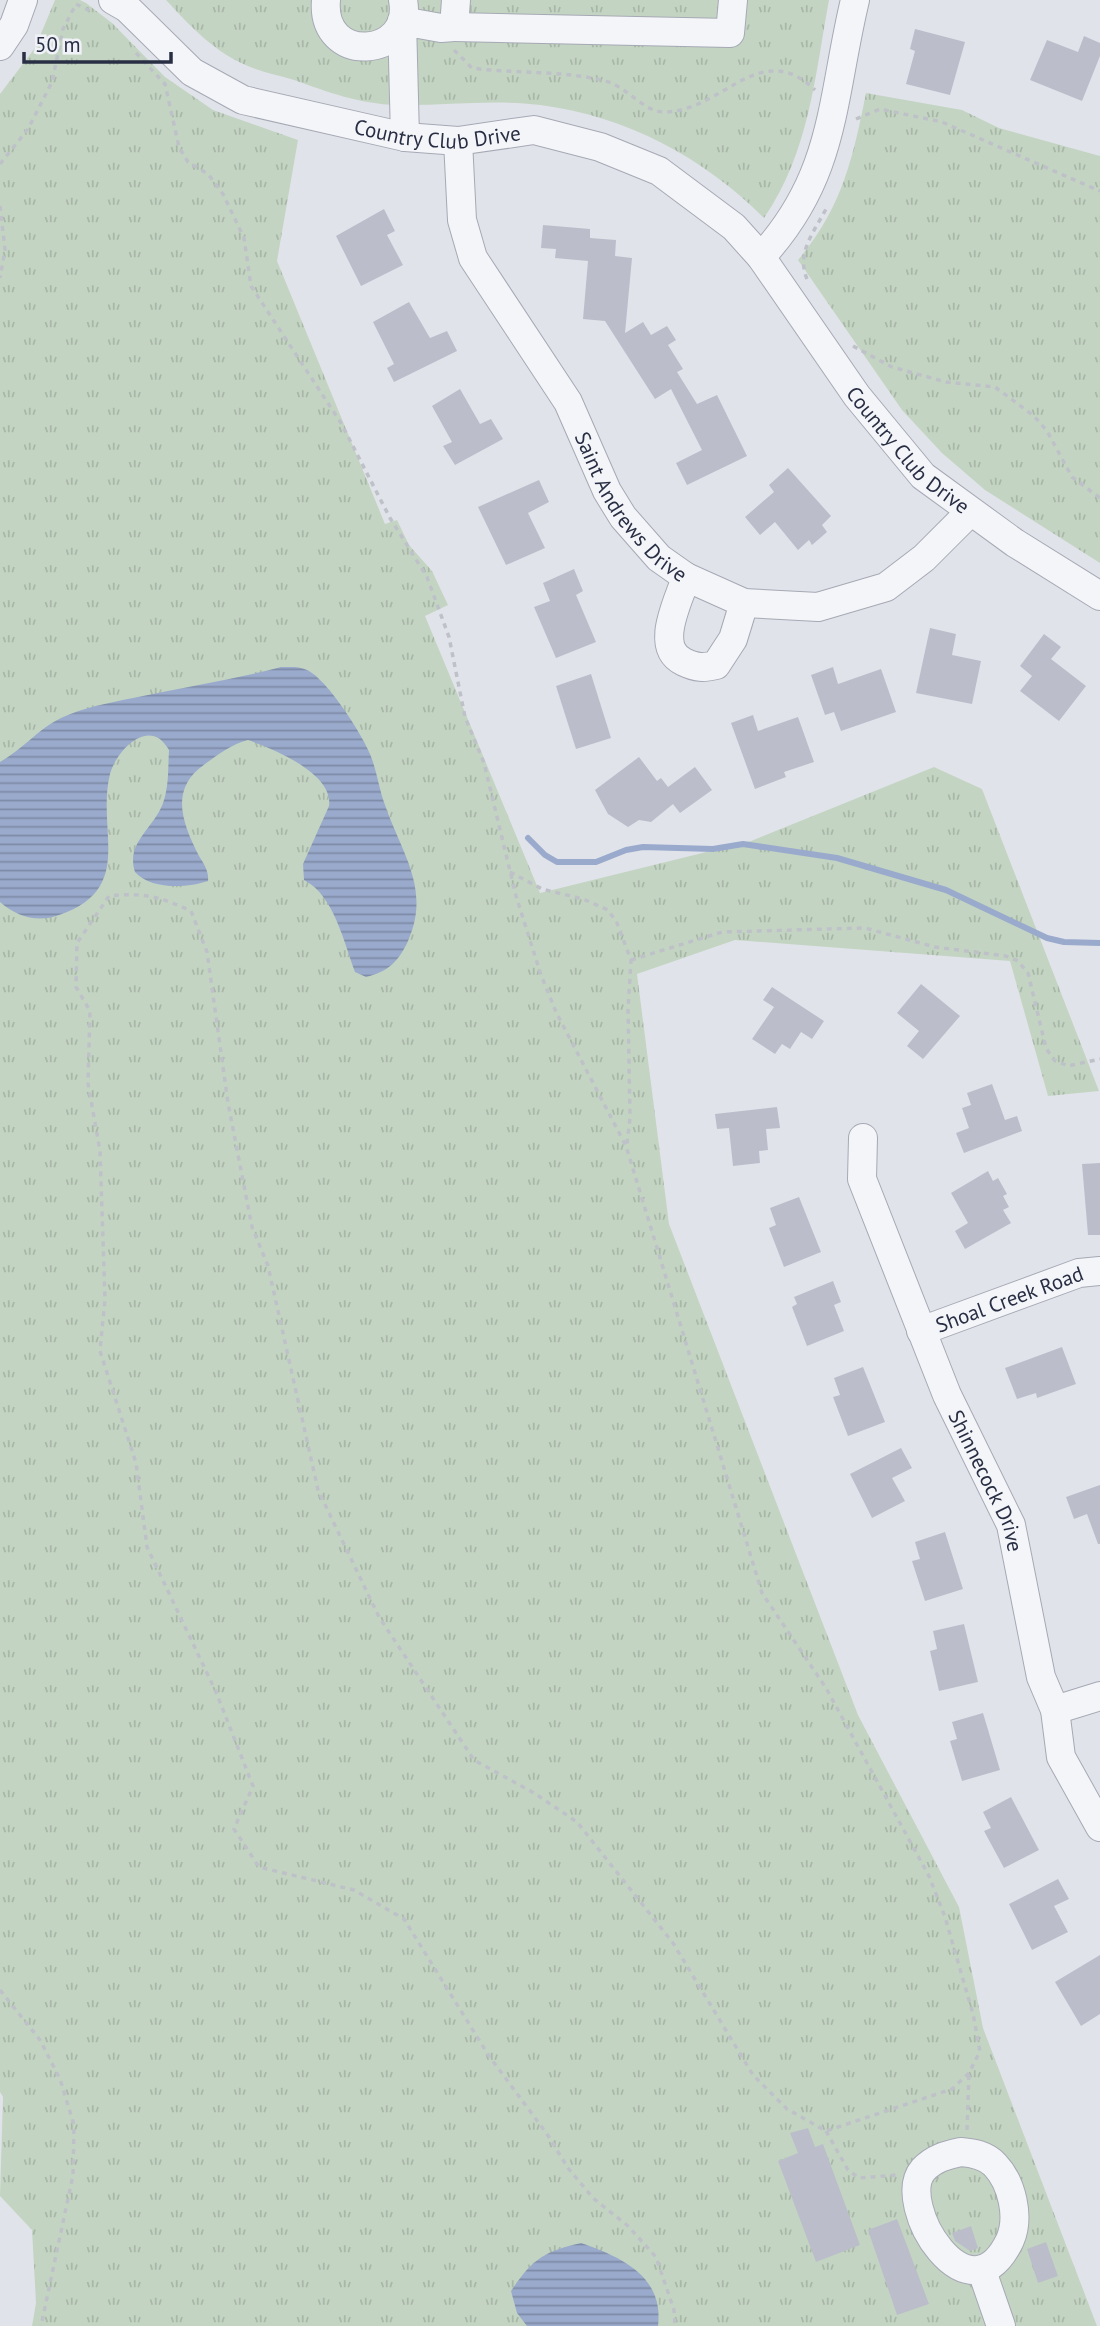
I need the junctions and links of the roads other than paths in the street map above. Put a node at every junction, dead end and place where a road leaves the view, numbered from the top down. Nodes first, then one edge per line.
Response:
1 (23, 0) edge
2 (326, 0) edge
3 (733, 0) edge
4 (855, 0) edge
5 (106, 8) edge
6 (402, 10) edge
7 (453, 18) edge
8 (0, 46) edge
9 (405, 137) junction
10 (458, 141) junction
11 (761, 257) junction
12 (970, 512) junction
13 (686, 576) junction
14 (1100, 596) edge
15 (744, 604) junction
16 (863, 1138) dead end
17 (1100, 1271) edge
18 (921, 1331) junction
19 (1100, 1696) edge
20 (1055, 1710) junction
21 (1100, 1827) edge
22 (982, 2271) junction
23 (1000, 2326) edge

1 - 8 street
2 - 6 street
3 - 7 street
4 - 11 street
5 - 9 street, Country Club Drive
6 - 7 street
6 - 9 street
9 - 10 street, Country Club Drive
10 - 11 street, Country Club Drive
10 - 13 street, Saint Andrews Drive
11 - 12 street, Country Club Drive
12 - 14 street, Country Club Drive
12 - 15 street, Saint Andrews Drive
13 - 15 street, Saint Andrews Drive
13 - 15 street
16 - 18 street, Shinnecock Drive
17 - 18 street, Shoal Creek Road
18 - 20 street, Shinnecock Drive
19 - 20 street
20 - 21 street, Shinnecock Drive
22 - 22 street
22 - 23 street

